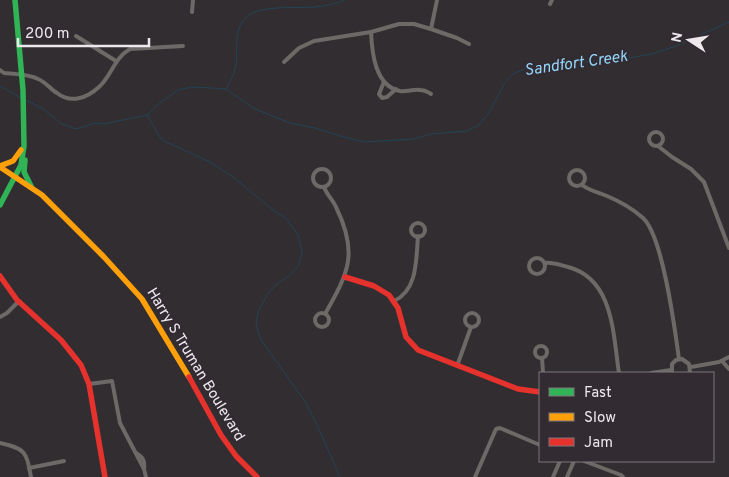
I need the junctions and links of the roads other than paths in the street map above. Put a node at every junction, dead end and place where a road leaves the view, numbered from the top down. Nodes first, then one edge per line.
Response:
1 (14, 0) edge
2 (193, 0) edge
3 (437, 0) edge
4 (192, 12) dead end
5 (431, 29) junction
6 (371, 32) junction
7 (76, 36) dead end
8 (469, 44) dead end
9 (183, 46) dead end
10 (116, 61) junction
11 (284, 62) dead end
12 (0, 70) edge
13 (22, 75) junction
14 (384, 82) junction
15 (396, 89) junction
16 (431, 94) dead end
17 (24, 144) junction
18 (658, 146) dead end
19 (0, 166) edge
20 (16, 176) junction
21 (582, 185) junction
22 (31, 186) junction
23 (324, 187) junction
24 (0, 205) edge
25 (418, 236) dead end
26 (729, 248) edge
27 (545, 263) junction
28 (0, 276) edge
29 (345, 277) junction
30 (19, 301) junction
31 (394, 301) junction
32 (325, 314) dead end
33 (0, 317) edge
34 (471, 326) dead end
35 (729, 357) edge
36 (542, 358) dead end
37 (679, 359) junction
38 (722, 361) junction
39 (457, 366) junction
40 (690, 367) junction
41 (729, 369) edge
42 (671, 371) edge
43 (543, 372) edge
44 (619, 372) edge
45 (690, 372) edge
46 (89, 384) junction
47 (539, 392) edge
48 (0, 442) edge
49 (539, 445) edge
50 (64, 461) dead end
51 (560, 462) edge
52 (574, 462) edge
53 (587, 462) edge
54 (29, 468) junction
55 (611, 471) junction
56 (477, 476) edge
57 (31, 477) edge
58 (105, 477) edge
59 (146, 477) edge
60 (257, 477) edge
61 (553, 477) edge
62 (568, 477) edge
63 (609, 477) edge
64 (623, 477) edge

1 - 13 street
2 - 4 street
3 - 5 street
5 - 6 street
5 - 8 street
6 - 11 street
6 - 14 street
7 - 10 street
9 - 10 street
10 - 13 street
12 - 13 street
13 - 17 street
14 - 15 street
14 - 15 street
15 - 16 street
17 - 19 street
17 - 20 street
17 - 22 street
18 - 26 street
19 - 20 street, Harry S Truman Boulevard
20 - 22 street, Harry S Truman Boulevard
20 - 24 street
21 - 21 street
21 - 37 street
22 - 60 street, Harry S Truman Boulevard
23 - 23 street
23 - 29 street
25 - 31 street
27 - 27 street
27 - 44 street
28 - 30 street
29 - 31 street
29 - 32 street
30 - 33 street
30 - 46 street
31 - 39 street
34 - 39 street
35 - 38 street
36 - 43 street
37 - 40 street
37 - 42 street
38 - 40 street
38 - 41 street
39 - 47 street
40 - 45 street
46 - 58 street
46 - 59 street
48 - 54 street
49 - 56 street
50 - 54 street
51 - 61 street
52 - 62 street
53 - 55 street
54 - 57 street
55 - 63 street
55 - 64 street

